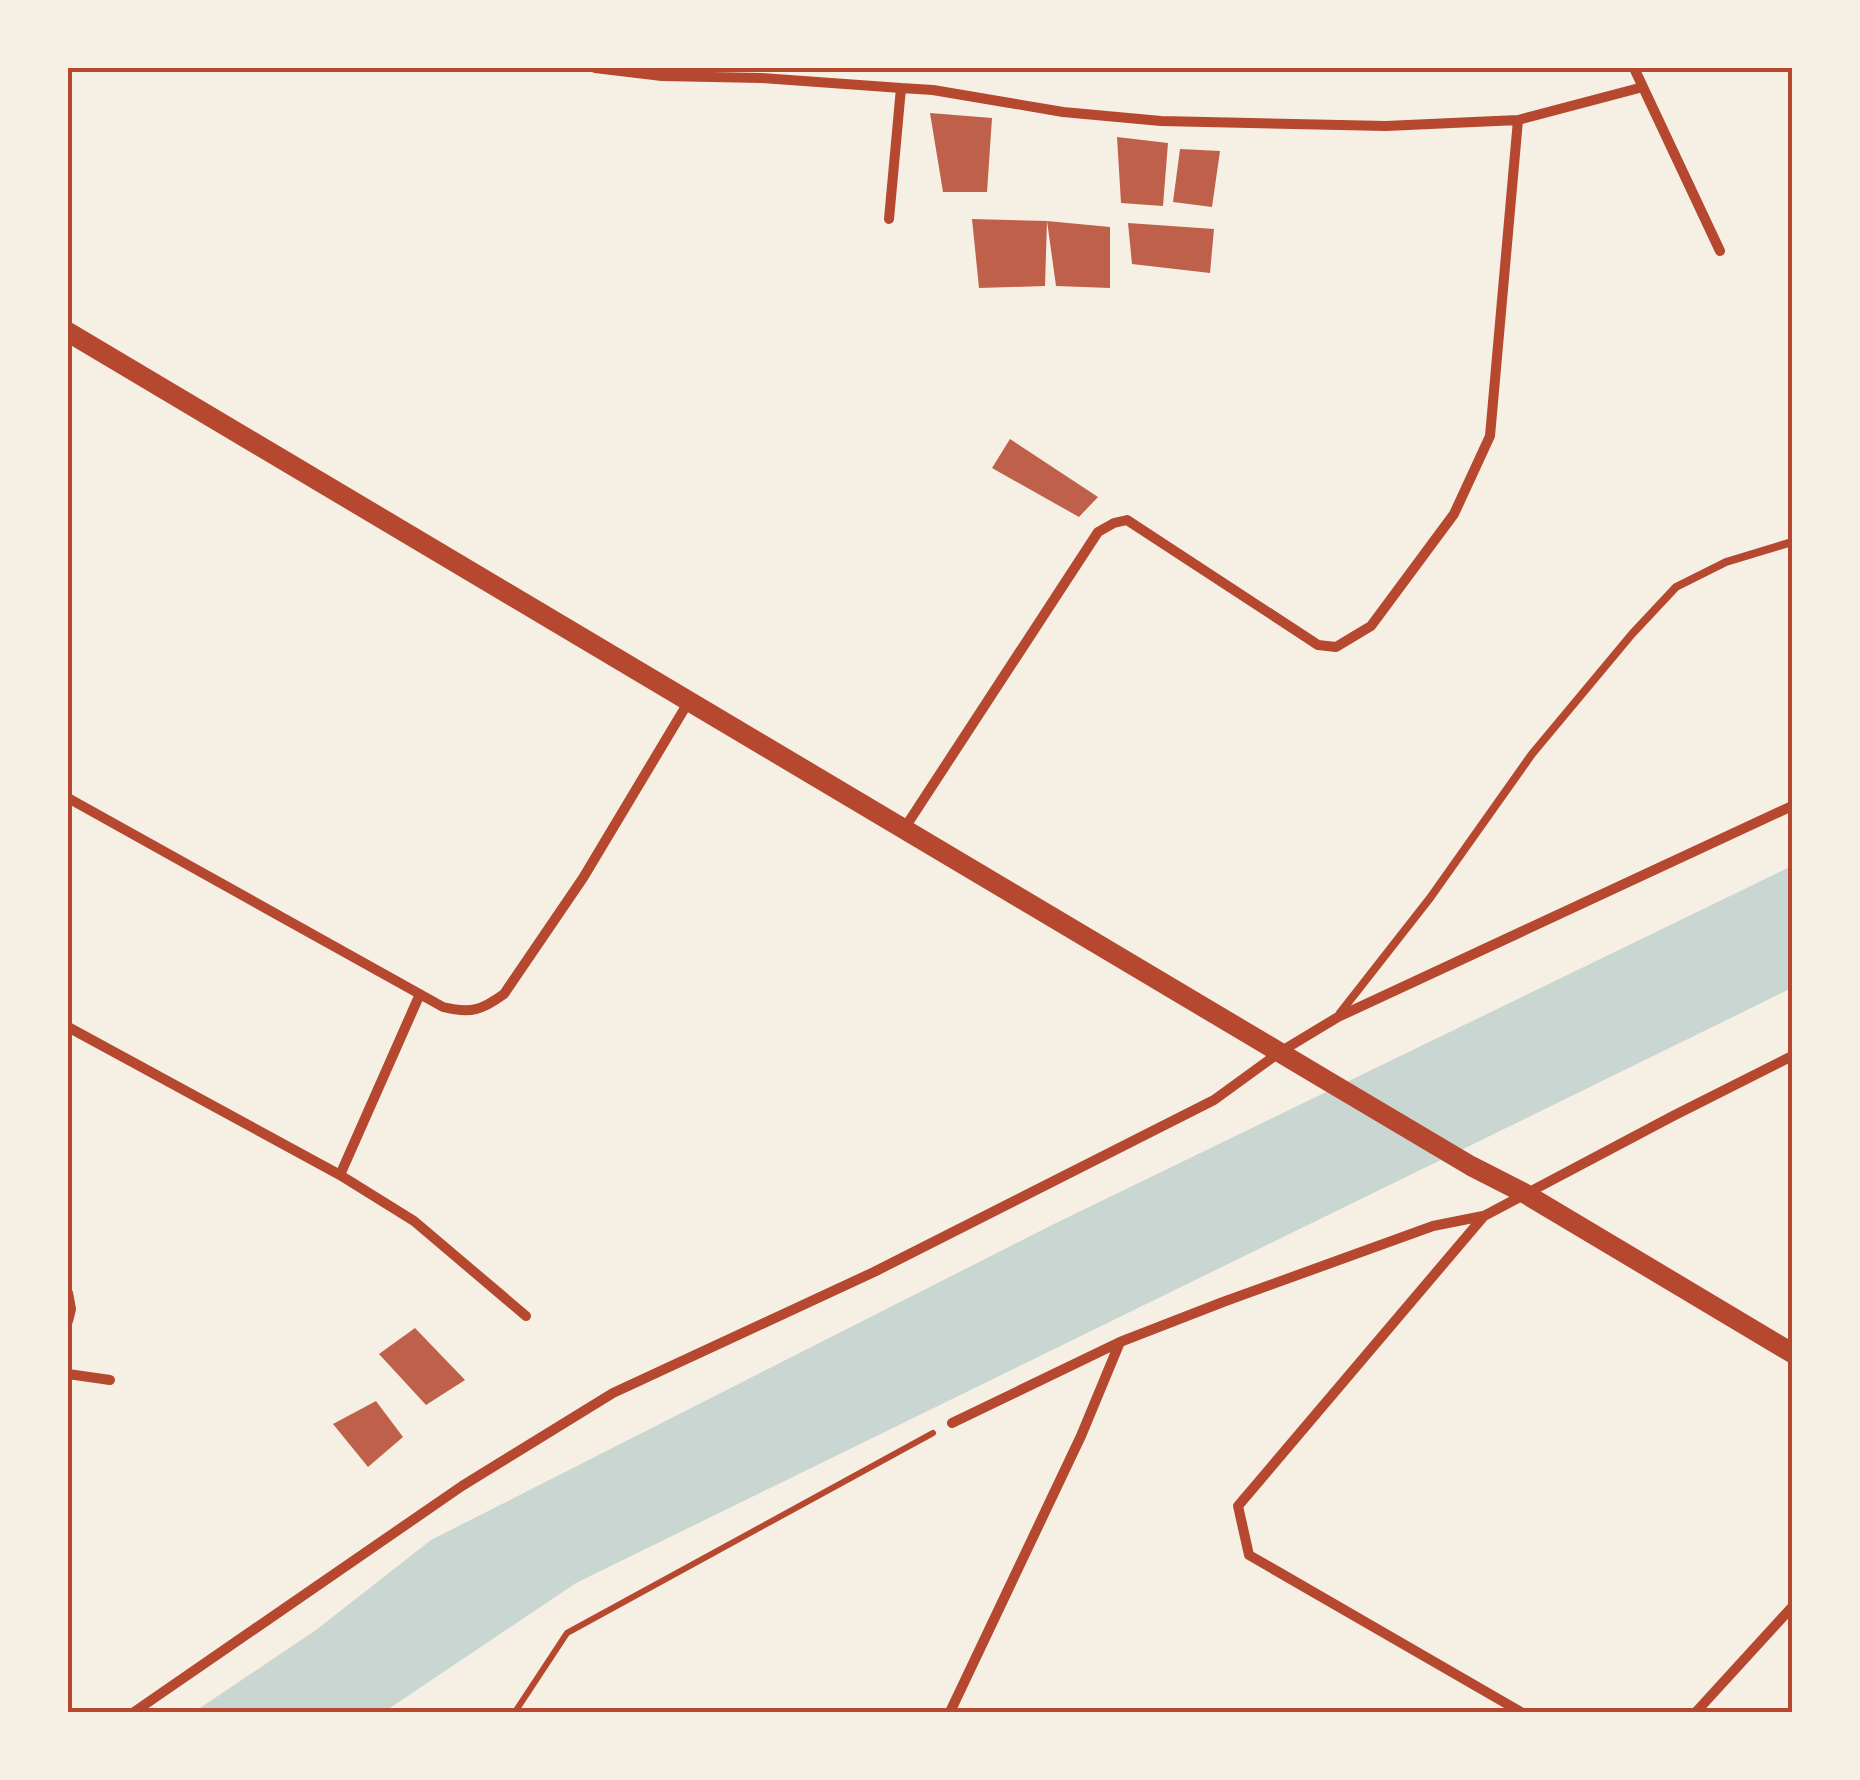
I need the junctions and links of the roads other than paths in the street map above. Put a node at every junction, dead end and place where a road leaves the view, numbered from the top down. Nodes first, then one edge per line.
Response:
1 (594, 68) edge
2 (1634, 68) edge
3 (761, 73) edge
4 (1643, 87) junction
5 (901, 88) junction
6 (1518, 120) junction
7 (889, 219) dead end
8 (1720, 251) dead end
9 (68, 332) edge
10 (1792, 542) edge
11 (689, 701) junction
12 (68, 798) edge
13 (1792, 806) edge
14 (904, 829) junction
15 (420, 994) junction
16 (1338, 1017) junction
17 (68, 1027) edge
18 (1280, 1052) junction
19 (1792, 1056) edge
20 (340, 1175) junction
21 (1524, 1193) junction
22 (1484, 1216) junction
23 (68, 1293) edge
24 (526, 1316) dead end
25 (68, 1322) edge
26 (1120, 1342) junction
27 (1792, 1353) edge
28 (68, 1374) edge
29 (110, 1380) dead end
30 (952, 1423) road end
31 (1792, 1607) edge
32 (134, 1712) edge
33 (950, 1712) edge
34 (1521, 1712) edge
35 (1696, 1712) edge

1 - 3 street
2 - 4 street
3 - 5 street
4 - 6 street
4 - 8 street
5 - 6 street
5 - 7 street
6 - 14 street
9 - 11 main road
10 - 16 lane
11 - 14 main road
11 - 15 street
12 - 15 street
13 - 16 street
14 - 18 main road
15 - 20 street
16 - 18 street
17 - 20 street
18 - 21 main road
18 - 32 street
19 - 21 street
20 - 24 street
21 - 22 street
21 - 27 main road
22 - 26 street
22 - 34 street
23 - 25 street
26 - 30 street
26 - 33 street
28 - 29 street
31 - 35 street

